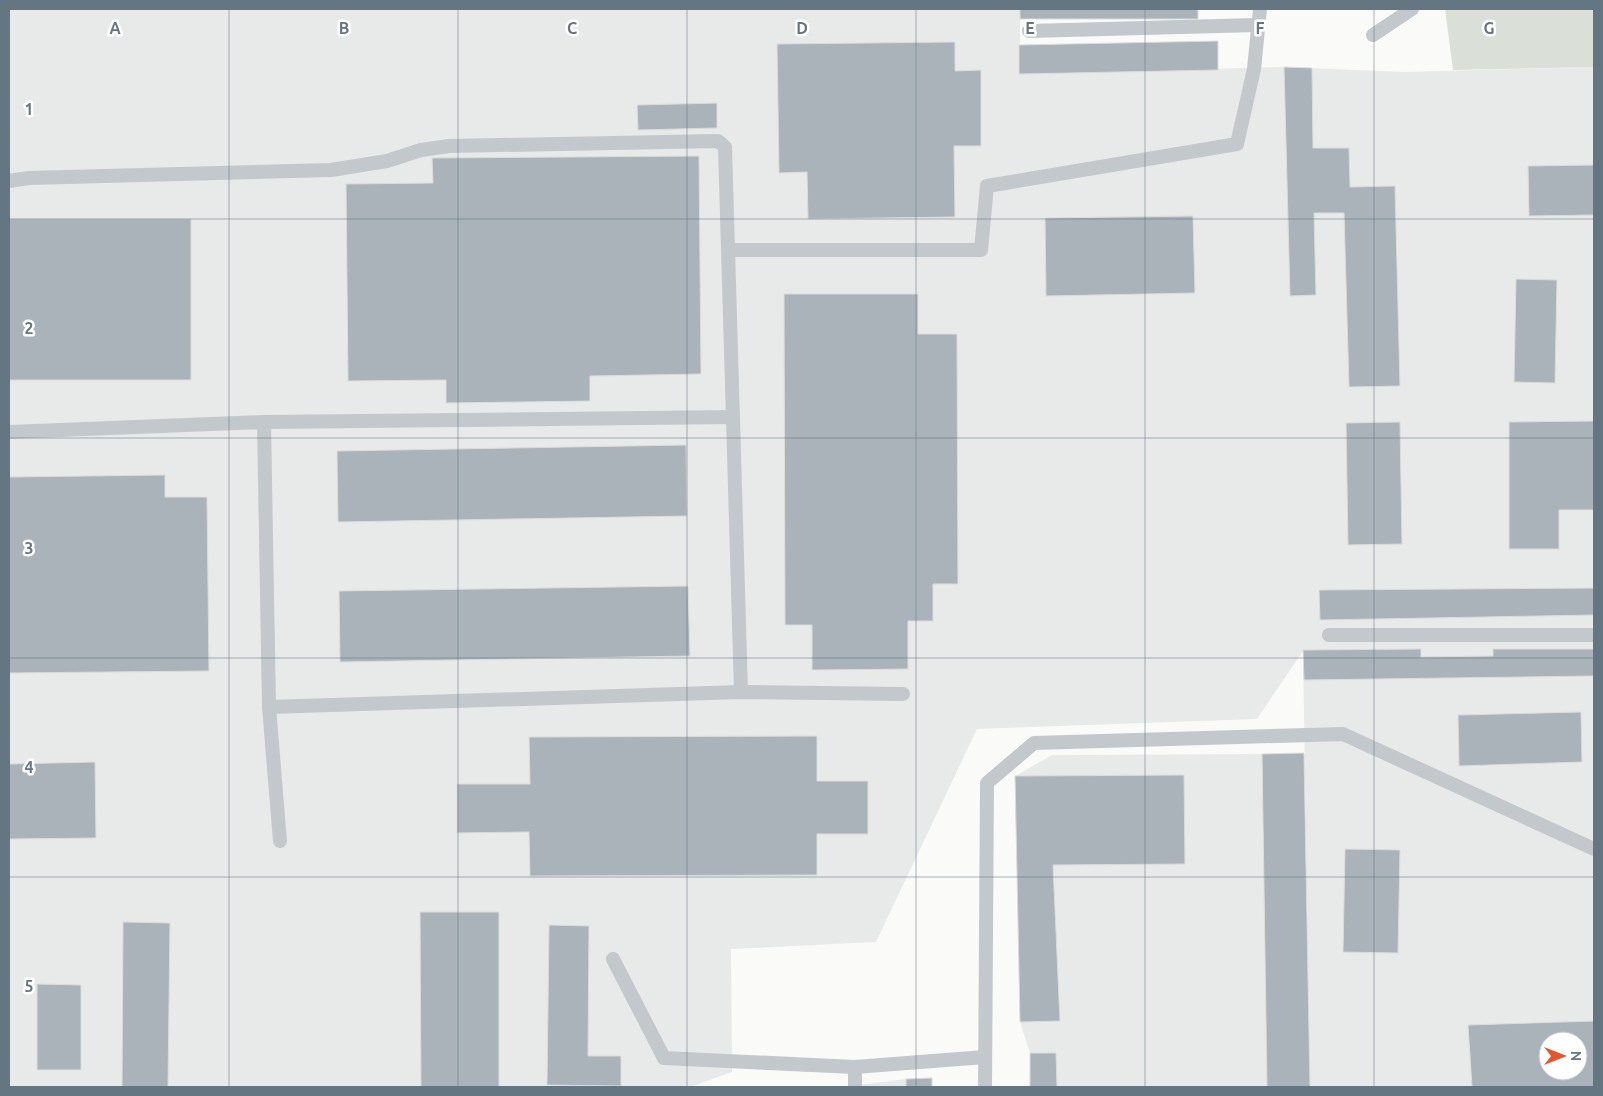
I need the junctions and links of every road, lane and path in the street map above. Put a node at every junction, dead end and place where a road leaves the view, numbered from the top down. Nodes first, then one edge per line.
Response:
1 (1260, 9) edge
2 (1412, 9) edge
3 (1257, 25) junction
4 (1029, 31) dead end
5 (1373, 36) dead end
6 (9, 181) edge
7 (728, 250) junction
8 (733, 417) junction
9 (264, 422) junction
10 (9, 432) edge
11 (1329, 635) dead end
12 (1594, 635) edge
13 (741, 692) junction
14 (903, 694) dead end
15 (269, 708) junction
16 (280, 841) dead end
17 (1594, 849) edge
18 (613, 959) dead end
19 (985, 1057) junction
20 (855, 1067) junction
21 (855, 1087) edge
22 (985, 1087) edge

1 - 3 lane
2 - 5 lane
3 - 4 lane
3 - 7 lane
6 - 7 lane
7 - 8 lane
8 - 9 lane
8 - 13 lane
9 - 10 lane
9 - 15 lane
11 - 12 lane
13 - 14 lane
13 - 15 lane
15 - 16 lane
17 - 19 lane
18 - 20 lane
19 - 20 lane
19 - 22 lane
20 - 21 lane

